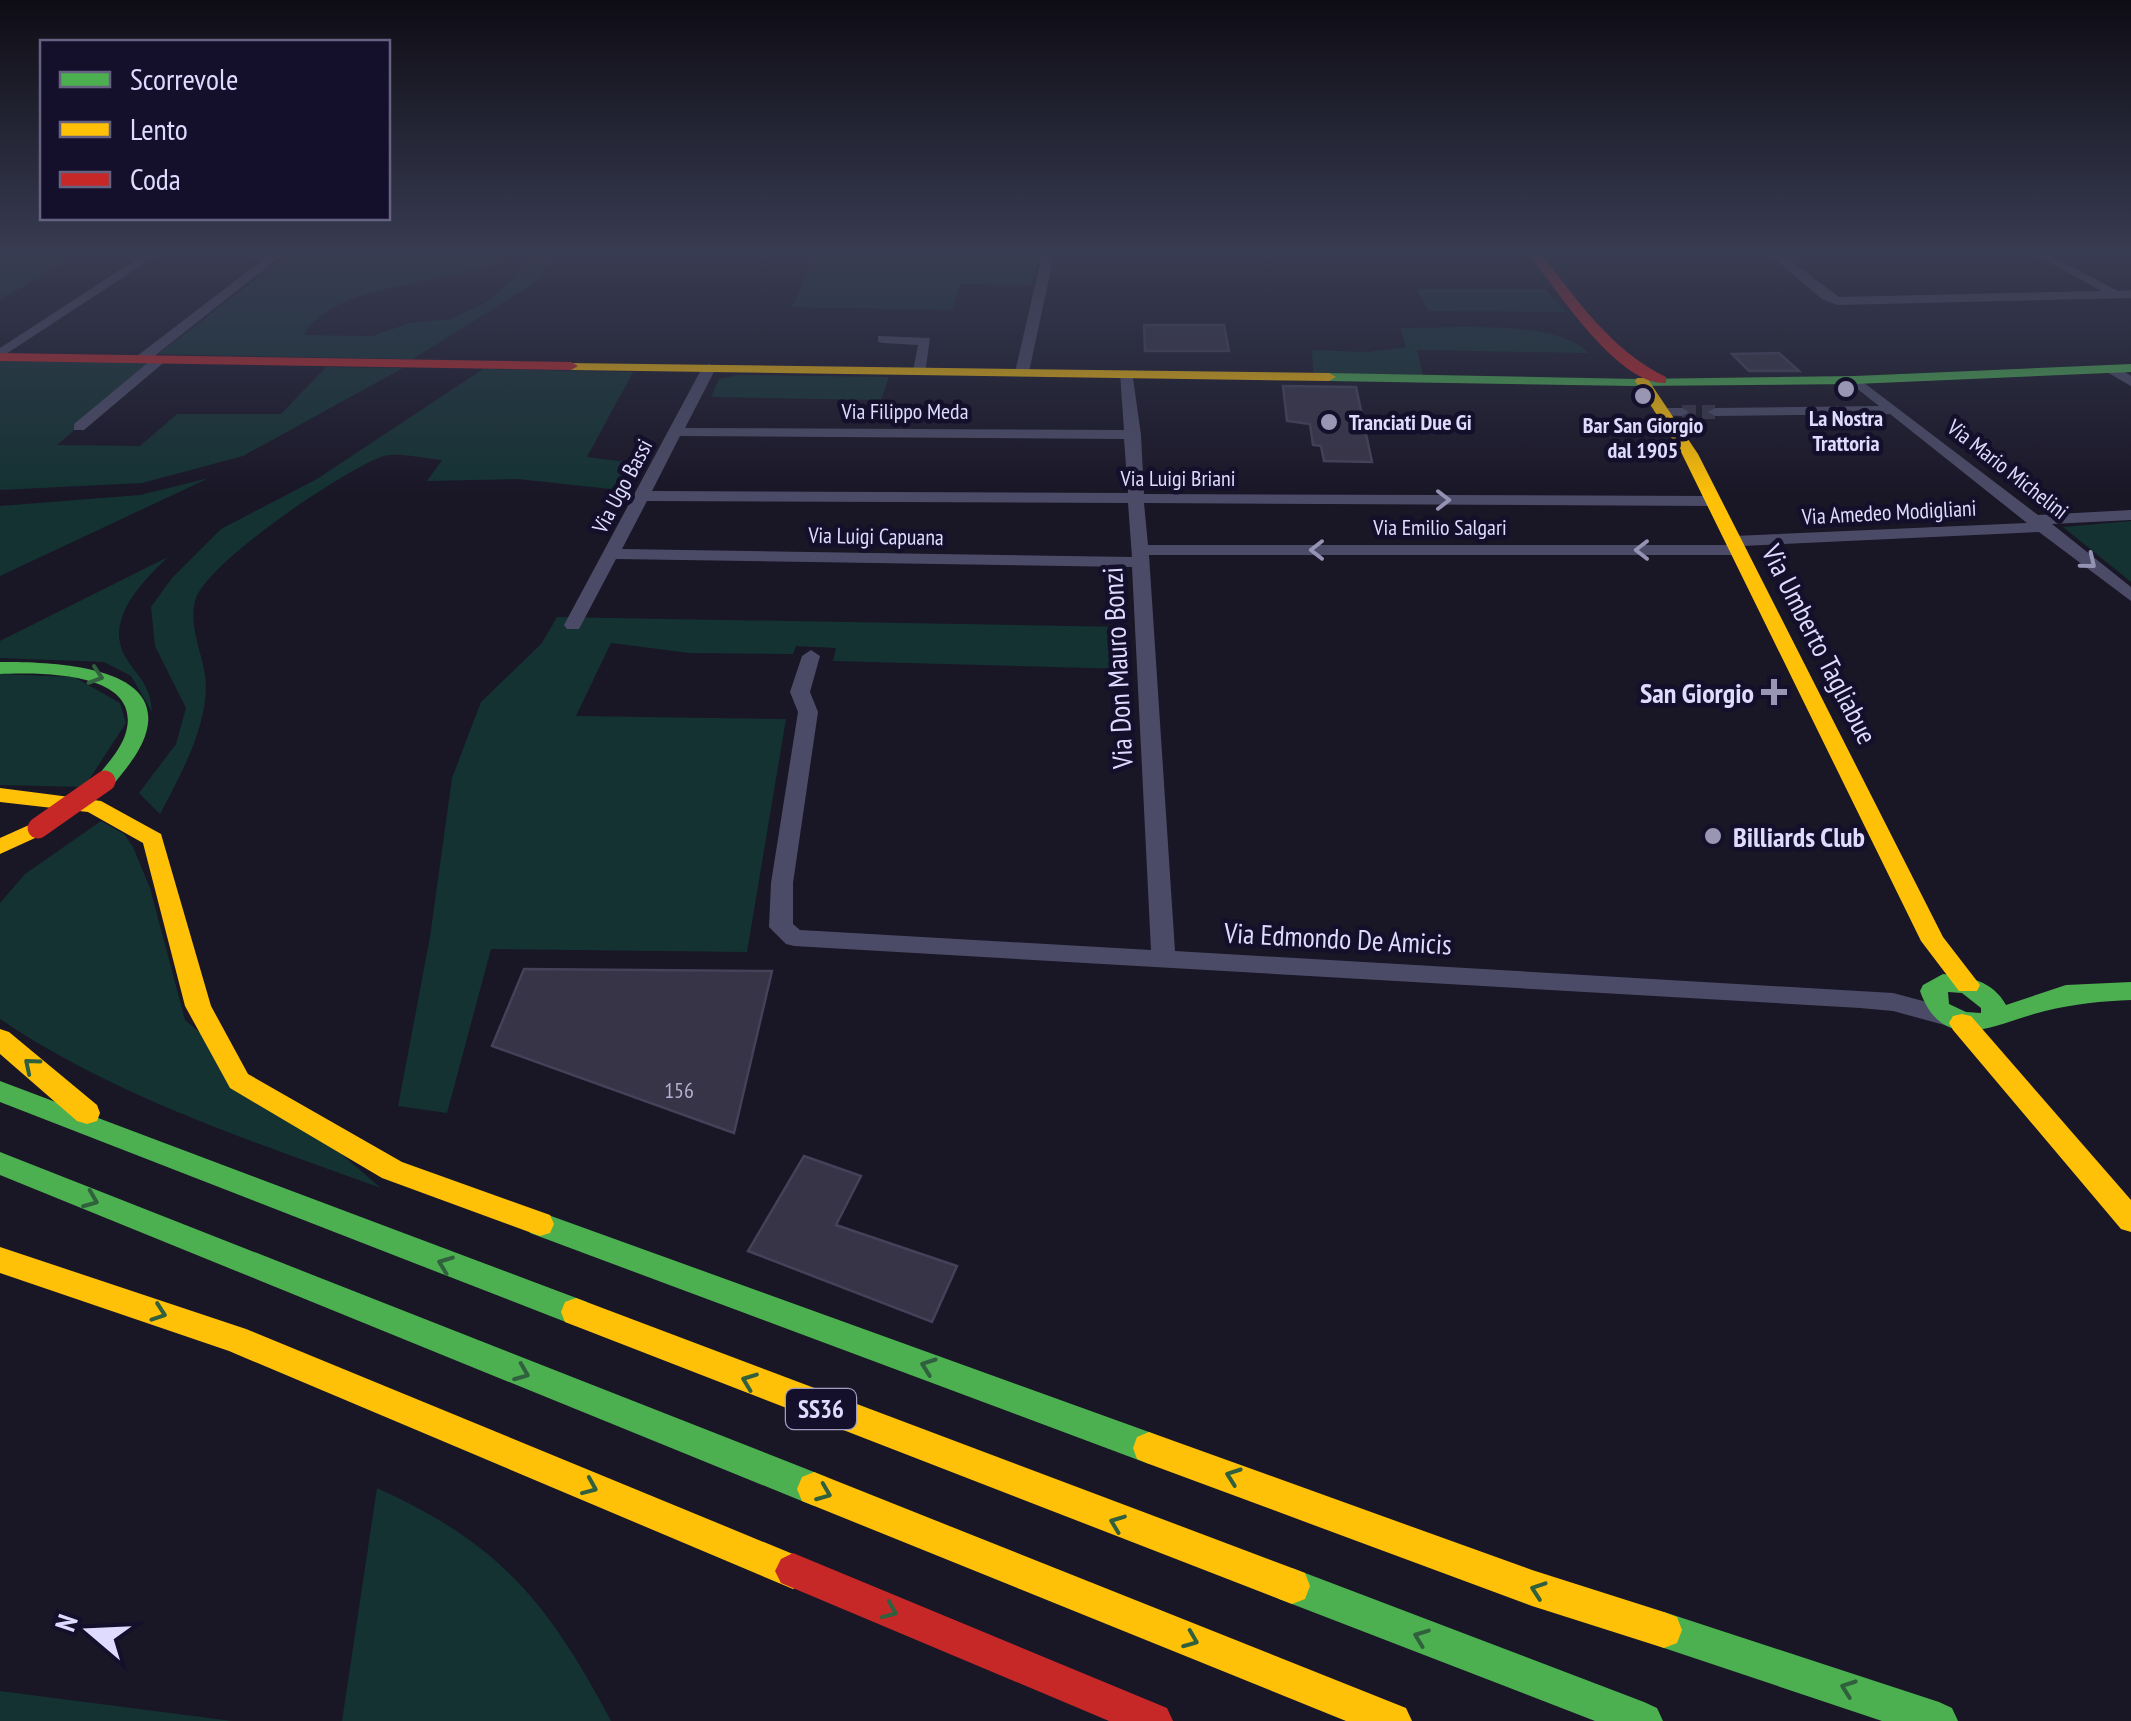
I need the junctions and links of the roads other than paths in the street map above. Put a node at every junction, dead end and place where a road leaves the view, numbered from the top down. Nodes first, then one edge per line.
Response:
1 (30, 335) edge
2 (180, 335) edge
3 (1030, 335) edge
4 (1602, 335) edge
5 (883, 339) dead end
6 (0, 355) edge
7 (152, 359) junction
8 (708, 368) junction
9 (2120, 368) edge
10 (920, 371) junction
11 (1022, 372) junction
12 (1127, 374) junction
13 (1630, 375) junction
14 (1855, 380) junction
15 (2131, 382) edge
16 (1893, 410) junction
17 (1715, 412) tunnel mouth
18 (79, 426) dead end
19 (676, 432) junction
20 (1134, 436) junction
21 (642, 496) junction
22 (1136, 500) junction
23 (1714, 501) junction
24 (2131, 515) edge
25 (2042, 524) junction
26 (1737, 545) junction
27 (611, 554) junction
28 (1141, 556) junction
29 (2131, 596) edge
30 (573, 624) dead end
31 (811, 656) dead end
32 (0, 668) edge
33 (0, 795) edge
34 (0, 847) edge
35 (1933, 941) junction
36 (1162, 958) junction
37 (1934, 988) junction
38 (1972, 988) junction
39 (2131, 991) edge
40 (2086, 994) junction
41 (1878, 1000) junction
42 (1957, 1020) junction
43 (1991, 1021) junction
44 (0, 1039) edge
45 (2011, 1074) junction
46 (0, 1091) edge
47 (114, 1136) junction
48 (0, 1164) edge
49 (2131, 1220) edge
50 (0, 1260) edge
51 (1154, 1721) edge
52 (1392, 1721) edge
53 (1644, 1721) edge
54 (1940, 1721) edge

1 - 6 street
2 - 7 street
3 - 11 street
4 - 13 main road, Via Umberto Tagliabue
5 - 10 street
6 - 7 main road
7 - 8 main road
7 - 18 street
8 - 10 main road
8 - 19 street, Via Ugo Bassi
9 - 14 main road
9 - 15 street
10 - 11 main road
11 - 12 main road
12 - 13 main road
12 - 20 street, Via Don Mauro Bonzi
13 - 14 main road
13 - 23 main road, Via Umberto Tagliabue
14 - 16 street, Via Mario Michelini
16 - 17 street
16 - 25 street, Via Mario Michelini
19 - 20 street, Via Filippo Meda
19 - 21 street, Via Ugo Bassi
20 - 22 street, Via Don Mauro Bonzi
21 - 22 street, Via Luigi Briani
21 - 27 street, Via Ugo Bassi
22 -> 23 street, Via Luigi Briani
22 - 28 street, Via Don Mauro Bonzi
23 - 26 main road, Via Umberto Tagliabue
24 - 25 street, Via Amedeo Modigliani
25 - 26 street, Via Amedeo Modigliani
25 -> 29 street, Via Mario Michelini
26 -> 28 street, Via Emilio Salgari
26 - 35 main road, Via Umberto Tagliabue
27 - 28 street, Via Luigi Capuana
27 - 30 street, Via Ugo Bassi
28 - 36 street, Via Don Mauro Bonzi
31 - 36 street, Via Edmondo De Amicis
32 -> 34 main road, bridge
54 -> 33 main road
35 - 37 main road, Via Umberto Tagliabue
35 - 38 main road, Via Umberto Tagliabue
36 - 41 street, Via Edmondo De Amicis
37 - 38 main road
37 - 41 street, Via Edmondo De Amicis
37 - 42 main road
38 - 40 main road
38 - 43 main road, Via Umberto Tagliabue
39 - 40 main road
40 - 43 main road
41 - 42 street, Via Edmondo De Amicis
42 - 43 main road
42 - 45 main road
43 - 45 main road
47 -> 44 main road
45 - 49 main road
46 - 47 main road, SS36
53 -> 47 main road, SS36
48 -> 52 main road
50 -> 51 main road

